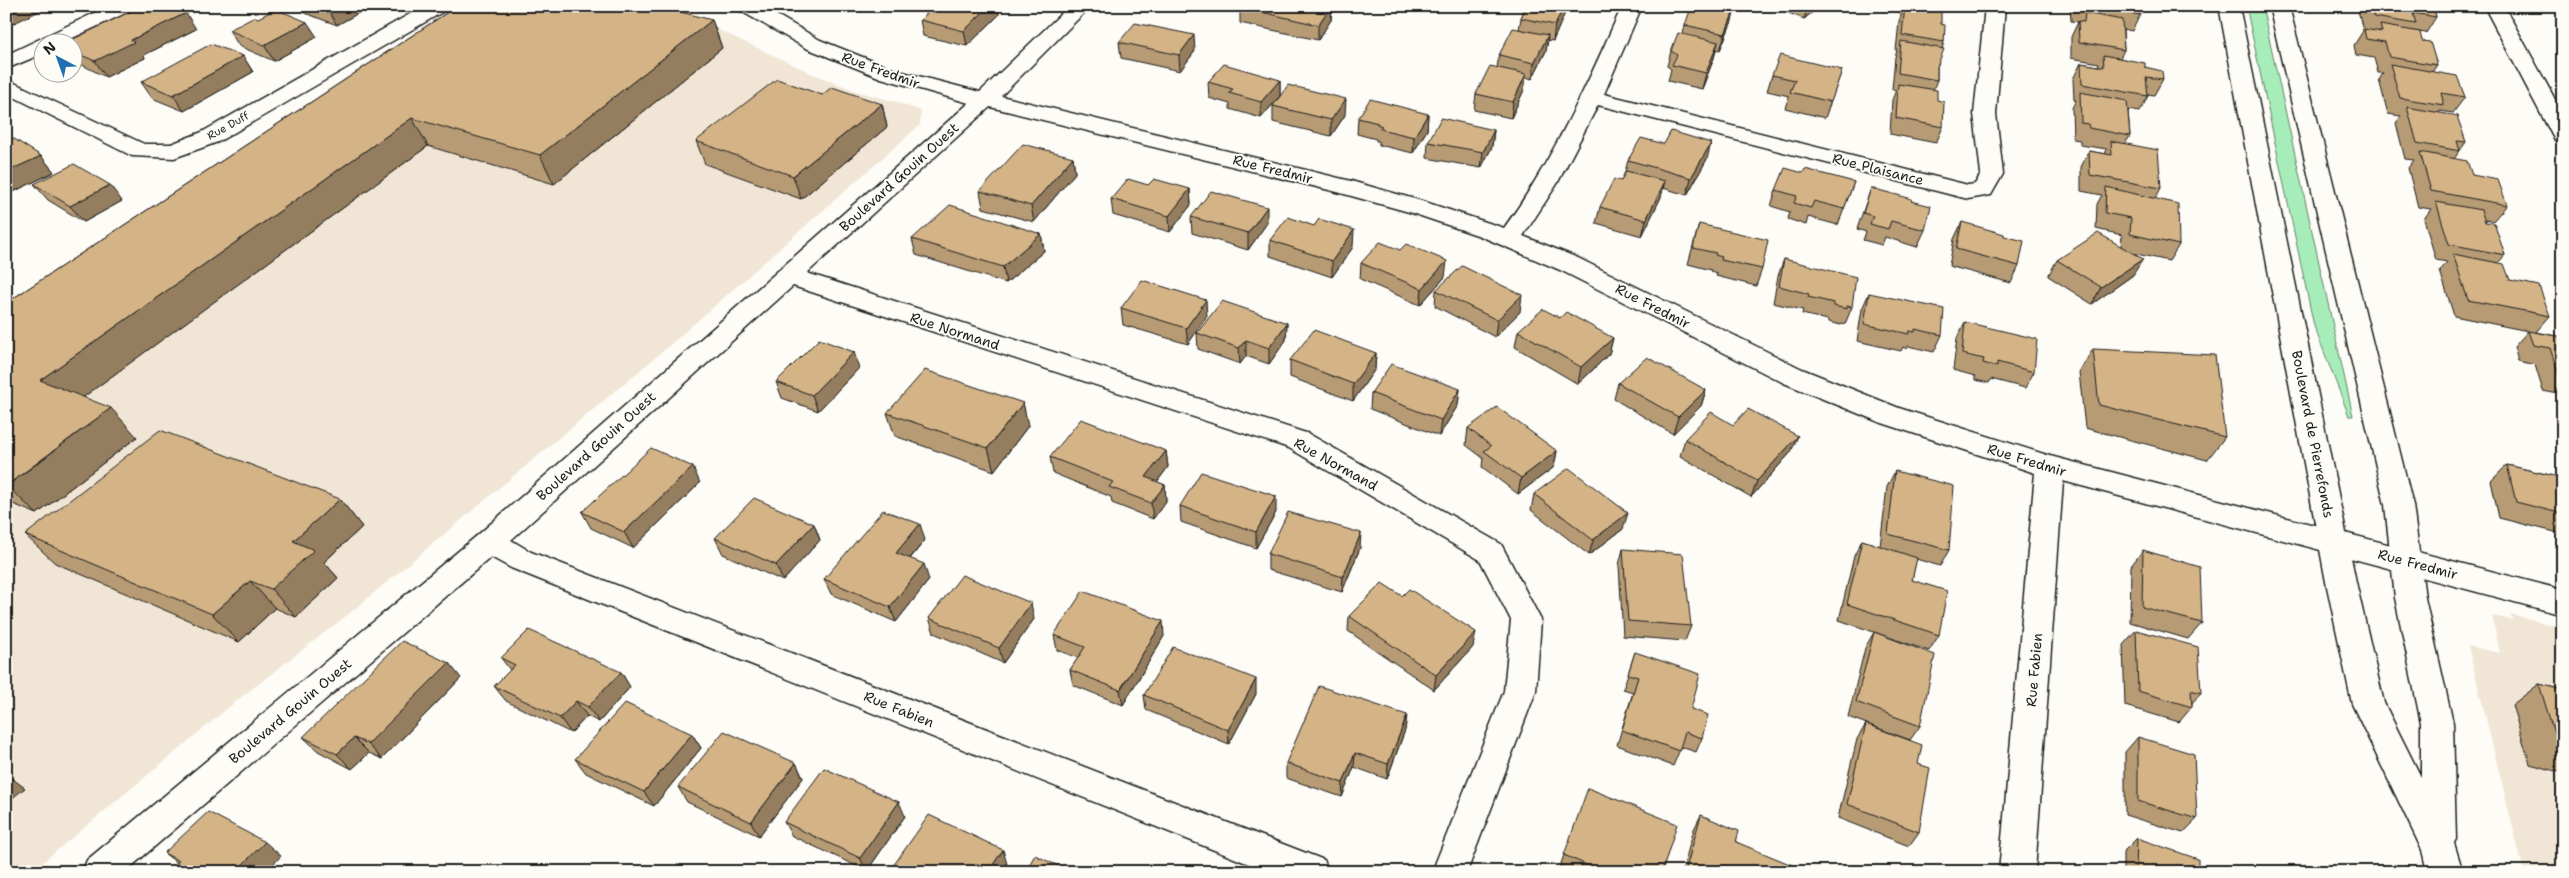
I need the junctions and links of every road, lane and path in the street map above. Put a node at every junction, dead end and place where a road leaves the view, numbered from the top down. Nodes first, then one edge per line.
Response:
1 (125, 6) edge
2 (439, 6) edge
3 (746, 6) edge
4 (1082, 6) edge
5 (1632, 6) edge
6 (1995, 6) edge
7 (2229, 6) edge
8 (2279, 6) edge
9 (2494, 6) edge
10 (70, 32) edge
11 (32, 51) edge
12 (6, 63) edge
13 (6, 85) edge
14 (1592, 97) junction
15 (986, 100) junction
16 (2563, 135) edge
17 (1509, 238) junction
18 (788, 276) junction
19 (2050, 467) junction
20 (2334, 541) junction
21 (488, 542) junction
22 (2404, 560) junction
23 (2563, 603) edge
24 (2442, 860) edge
25 (99, 872) edge
26 (1312, 872) edge
27 (1449, 872) edge
28 (2018, 872) edge

1 - 10 street
2 - 13 street, Rue Duff
3 - 15 street, Rue Fredmir
4 - 15 street, Boulevard Gouin Ouest
5 - 14 street
6 - 14 street, Rue Plaisance
7 - 20 street, Boulevard de Pierrefonds
8 - 22 street, Boulevard de Pierrefonds
9 - 16 street
11 - 12 street
14 - 17 street
15 - 17 street, Rue Fredmir
15 - 18 street, Boulevard Gouin Ouest
17 - 19 street, Rue Fredmir
18 - 21 street, Boulevard Gouin Ouest
18 - 27 street, Rue Normand
19 - 20 street, Rue Fredmir
19 - 28 street, Rue Fabien
20 - 22 street, Rue Fredmir
20 - 24 street, Boulevard de Pierrefonds
21 - 25 street, Boulevard Gouin Ouest
21 - 26 street, Rue Fabien
22 - 23 street, Rue Fredmir
22 - 24 street, Boulevard de Pierrefonds

